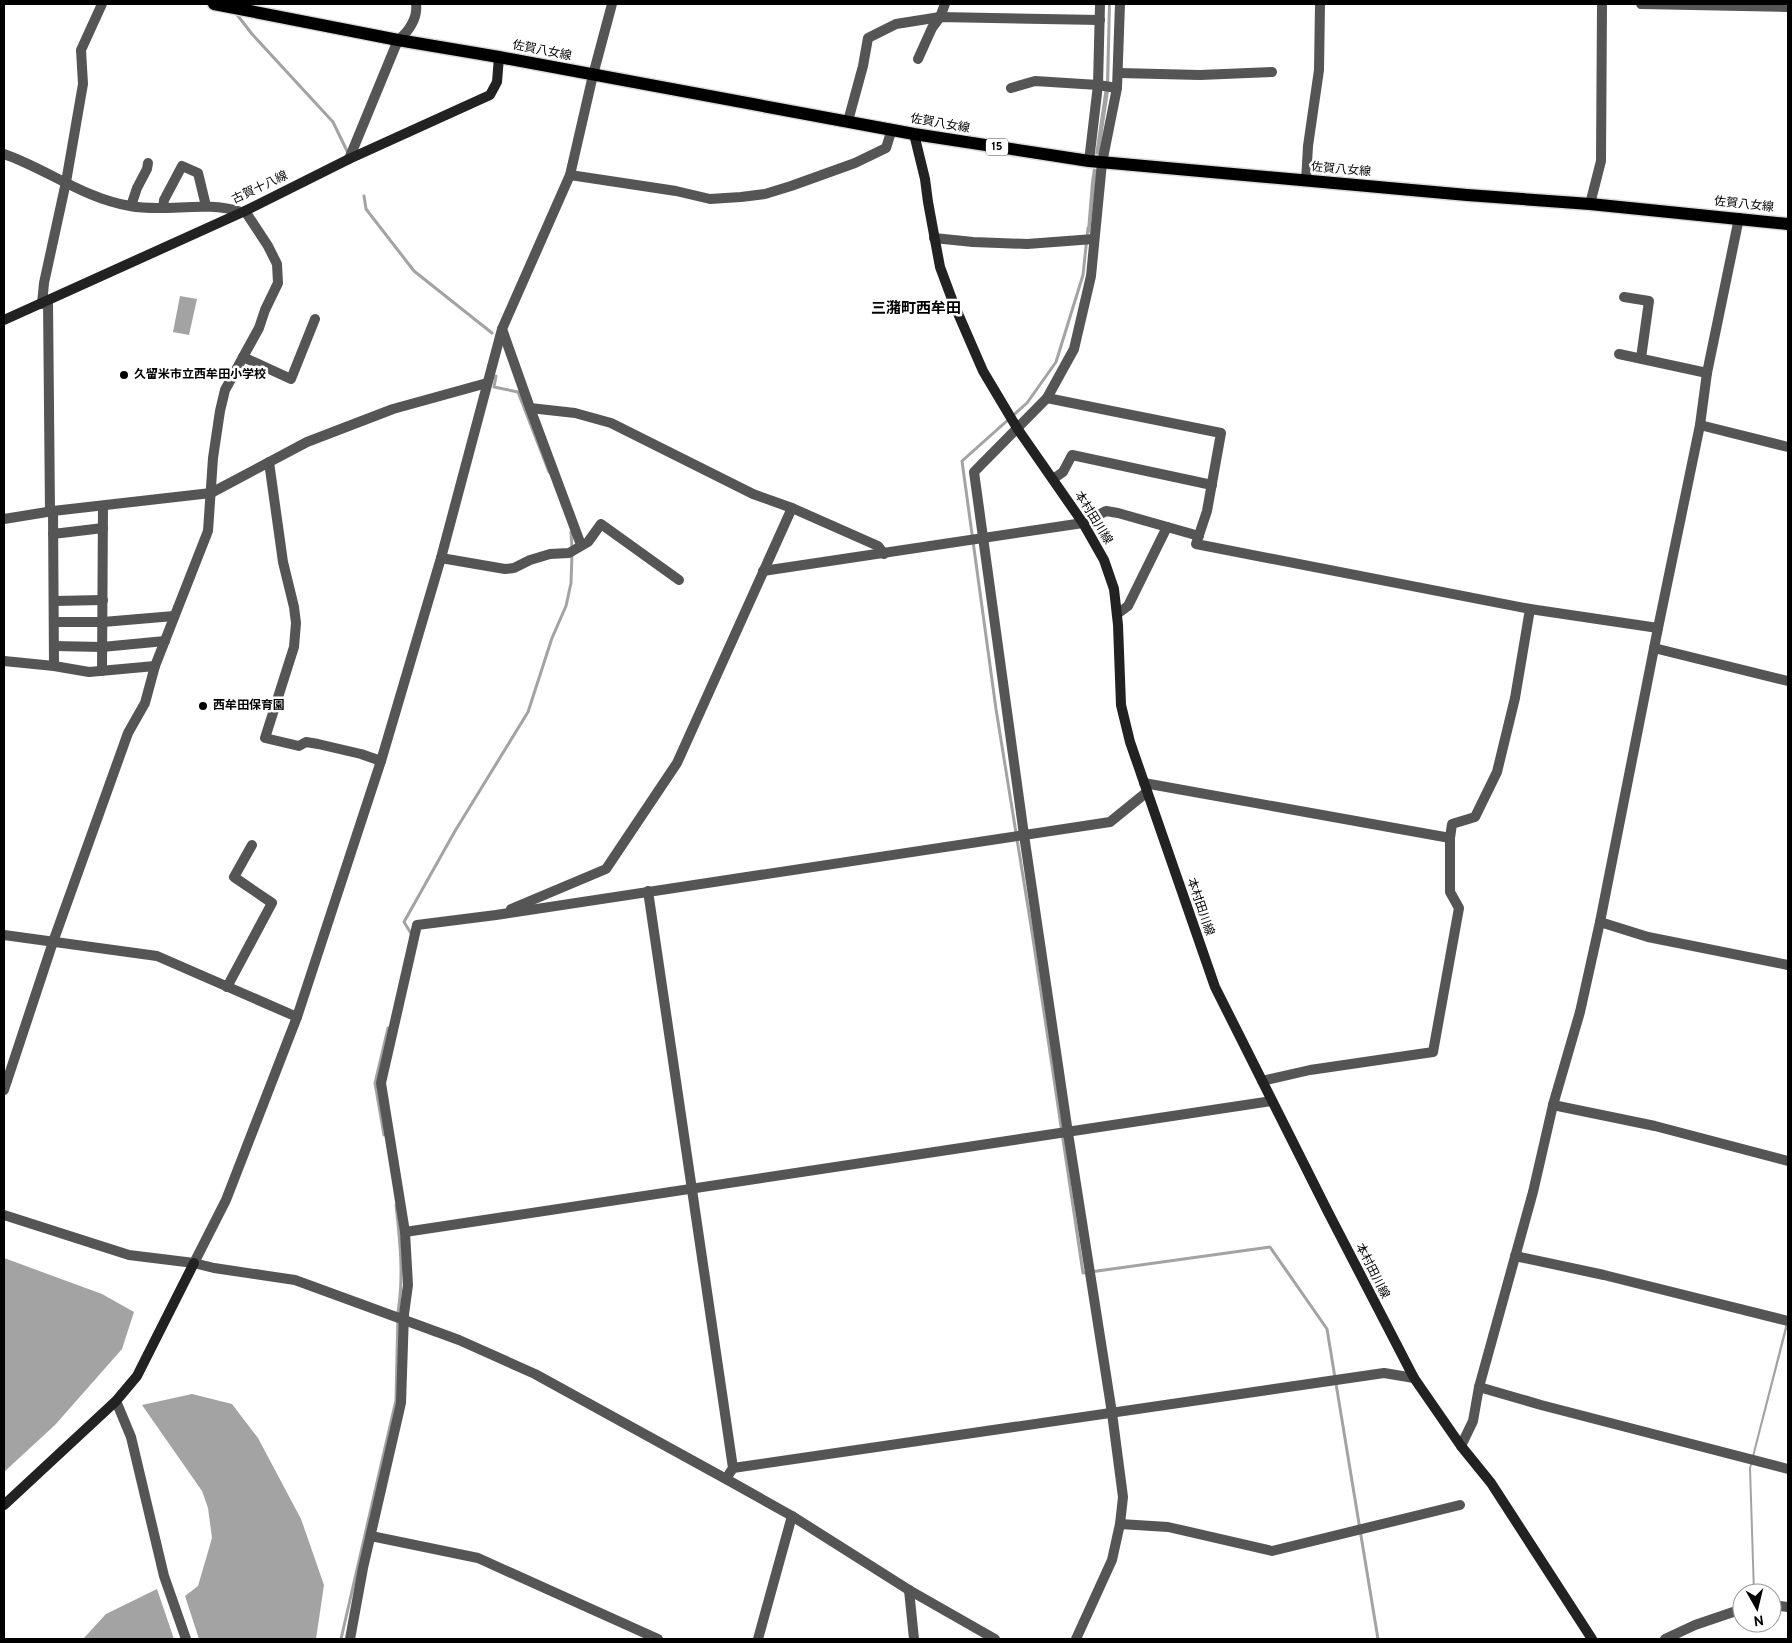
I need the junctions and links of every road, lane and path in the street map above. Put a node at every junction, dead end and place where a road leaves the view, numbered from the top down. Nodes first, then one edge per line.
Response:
1 (102, 4) edge
2 (214, 4) edge
3 (416, 4) edge
4 (612, 4) edge
5 (945, 4) edge
6 (1100, 4) edge
7 (1120, 4) edge
8 (1320, 4) edge
9 (1602, 4) edge
10 (1641, 4) edge
11 (1788, 7) edge
12 (940, 17) junction
13 (1100, 20) junction
14 (398, 40) junction
15 (499, 56) junction
16 (918, 59) dead end
17 (1119, 72) junction
18 (1272, 72) dead end
19 (593, 75) junction
20 (1098, 84) junction
21 (1011, 88) dead end
22 (1118, 88) junction
23 (848, 122) junction
24 (892, 129) junction
25 (914, 134) junction
26 (4, 154) edge
27 (349, 159) junction
28 (1089, 162) junction
29 (148, 163) dead end
30 (1102, 163) junction
31 (570, 175) junction
32 (1306, 181) junction
33 (66, 182) junction
34 (1590, 204) junction
35 (130, 206) junction
36 (206, 206) junction
37 (163, 208) junction
38 (243, 211) junction
39 (1739, 218) junction
40 (1788, 224) edge
41 (934, 238) junction
42 (1094, 239) junction
43 (1624, 297) dead end
44 (45, 303) junction
45 (315, 319) dead end
46 (4, 320) edge
47 (502, 329) junction
48 (1619, 354) dead end
49 (244, 357) junction
50 (1641, 358) junction
51 (1707, 373) junction
52 (487, 383) junction
53 (1047, 398) junction
54 (530, 408) junction
55 (1700, 425) junction
56 (1017, 428) junction
57 (1788, 447) edge
58 (269, 462) junction
59 (1053, 479) junction
60 (1212, 485) junction
61 (211, 493) junction
62 (103, 506) junction
63 (792, 508) junction
64 (52, 512) junction
65 (4, 519) edge
66 (1083, 523) junction
67 (1167, 527) junction
68 (103, 528) junction
69 (53, 534) junction
70 (1199, 536) junction
71 (982, 539) junction
72 (581, 545) junction
73 (884, 554) junction
74 (441, 558) junction
75 (763, 571) junction
76 (679, 580) dead end
77 (103, 600) junction
78 (54, 601) junction
79 (1530, 608) junction
80 (1117, 614) junction
81 (174, 616) junction
82 (54, 622) junction
83 (102, 622) junction
84 (1658, 628) junction
85 (165, 641) junction
86 (54, 646) junction
87 (102, 647) junction
88 (1654, 648) junction
89 (4, 661) edge
90 (54, 666) junction
91 (155, 666) junction
92 (102, 671) junction
93 (1788, 681) edge
94 (381, 762) junction
95 (1145, 787) junction
96 (1024, 835) junction
97 (1450, 838) junction
98 (252, 845) dead end
99 (648, 891) junction
100 (496, 915) junction
101 (1600, 922) junction
102 (4, 935) edge
103 (53, 942) junction
104 (1788, 965) edge
105 (227, 987) junction
106 (297, 1017) junction
107 (1262, 1081) junction
108 (4, 1090) edge
109 (1272, 1101) junction
110 (1553, 1105) junction
111 (1068, 1133) junction
112 (1788, 1161) edge
113 (692, 1188) junction
114 (4, 1215) edge
115 (405, 1232) junction
116 (1515, 1256) junction
117 (194, 1263) junction
118 (405, 1320) junction
119 (1788, 1321) edge
120 (1414, 1378) junction
121 (1479, 1387) junction
122 (116, 1401) junction
123 (1112, 1414) junction
124 (1461, 1446) junction
125 (733, 1468) junction
126 (1788, 1469) edge
127 (726, 1479) junction
128 (4, 1504) edge
129 (1460, 1505) dead end
130 (792, 1516) junction
131 (1120, 1524) junction
132 (371, 1536) junction
133 (909, 1590) junction
134 (1732, 1612) edge
135 (914, 1635) edge
136 (186, 1639) edge
137 (350, 1639) edge
138 (658, 1639) edge
139 (758, 1639) edge
140 (904, 1639) edge
141 (996, 1639) edge
142 (1076, 1639) edge
143 (1592, 1639) edge
144 (1665, 1639) edge

1 - 33 street
2 - 14 main road, 佐賀八女線 / 15
3 - 14 street
4 - 19 street
5 - 12 street
6 - 13 street
7 - 17 street
8 - 32 street
9 - 34 street
10 - 11 street
12 - 13 street
12 - 16 street
12 - 23 street
13 - 20 street
14 - 15 main road, 佐賀八女線 / 15
14 - 27 street
15 - 19 main road, 佐賀八女線 / 15
15 - 27 main road, 古賀十八線
17 - 18 street
17 - 22 street
19 - 23 main road, 佐賀八女線 / 15
19 - 31 street
20 - 21 street
20 - 22 street
20 - 28 street
22 - 30 street
23 - 24 main road, 佐賀八女線 / 15
24 - 25 main road, 佐賀八女線 / 15
24 - 31 street
25 - 28 main road, 佐賀八女線 / 15
25 - 41 main road, 本村田川線
26 - 33 street
27 - 38 main road, 古賀十八線
28 - 30 main road, 佐賀八女線 / 15
29 - 35 street
30 - 32 main road, 佐賀八女線 / 15
30 - 42 street
31 - 47 street
32 - 34 main road, 佐賀八女線 / 15
33 - 35 street
33 - 44 street
34 - 39 main road, 佐賀八女線 / 15
35 - 37 street
36 - 37 street
36 - 37 street
36 - 38 street
38 - 44 main road, 古賀十八線
38 - 49 street
39 - 40 main road, 佐賀八女線 / 15
39 - 51 street
41 - 42 street
41 - 56 main road, 本村田川線
42 - 53 street
43 - 50 street
44 - 46 main road, 古賀十八線
44 - 64 street
45 - 49 street
47 - 52 street
47 - 54 street
48 - 50 street
49 - 61 street
50 - 51 street
51 - 55 street
52 - 58 street
52 - 74 street
53 - 56 street
53 - 60 street
54 - 63 street
54 - 72 street
55 - 57 street
55 - 84 street
56 - 59 main road, 本村田川線
56 - 71 street
58 - 61 street
58 - 94 street
59 - 60 street
59 - 66 main road, 本村田川線
60 - 70 street
61 - 62 street
61 - 81 street
62 - 64 street
62 - 68 street
63 - 73 street
63 - 75 street
64 - 65 street
64 - 69 street
66 - 67 street
66 - 71 street
66 - 80 main road, 本村田川線
67 - 70 street
67 - 80 street
68 - 69 street
68 - 77 street
69 - 78 street
70 - 79 street
71 - 73 street
71 - 96 street
72 - 74 street
72 - 76 street
73 - 75 street
74 - 94 street
75 - 100 street
77 - 78 street
77 - 83 street
78 - 82 street
79 - 84 street
79 - 97 street
80 - 95 main road, 本村田川線
81 - 83 street
81 - 85 street
82 - 83 street
82 - 86 street
83 - 87 street
84 - 88 street
85 - 87 street
85 - 91 street
86 - 87 street
86 - 90 street
87 - 92 street
88 - 93 street
88 - 101 street
89 - 90 street
90 - 92 street
91 - 92 street
91 - 103 street
94 - 106 street
95 - 96 street
95 - 97 street
95 - 107 main road, 本村田川線
96 - 99 street
96 - 111 street
97 - 107 street
98 - 105 street
99 - 100 street
99 - 113 street
100 - 115 street
101 - 104 street
101 - 110 street
102 - 103 street
103 - 105 street
103 - 108 street
105 - 106 street
106 - 117 street
107 - 109 main road, 本村田川線
109 - 111 street
109 - 120 main road, 本村田川線
110 - 112 street
110 - 116 street
111 - 113 street
111 - 123 street
113 - 115 street
113 - 125 street
114 - 117 street
115 - 118 street
116 - 119 street
116 - 121 street
117 - 118 street
117 - 122 main road
118 - 127 street
118 - 132 street
120 - 123 street
120 - 124 main road, 本村田川線
121 - 124 street
121 - 126 street
122 - 128 main road
122 - 136 street
123 - 125 street
123 - 131 street
124 - 143 main road, 本村田川線
125 - 127 street
127 - 130 street
129 - 131 street
130 - 133 street
130 - 139 street
131 - 142 street
132 - 137 street
132 - 138 street
133 - 135 street
133 - 141 street
134 - 144 street
135 - 140 street

